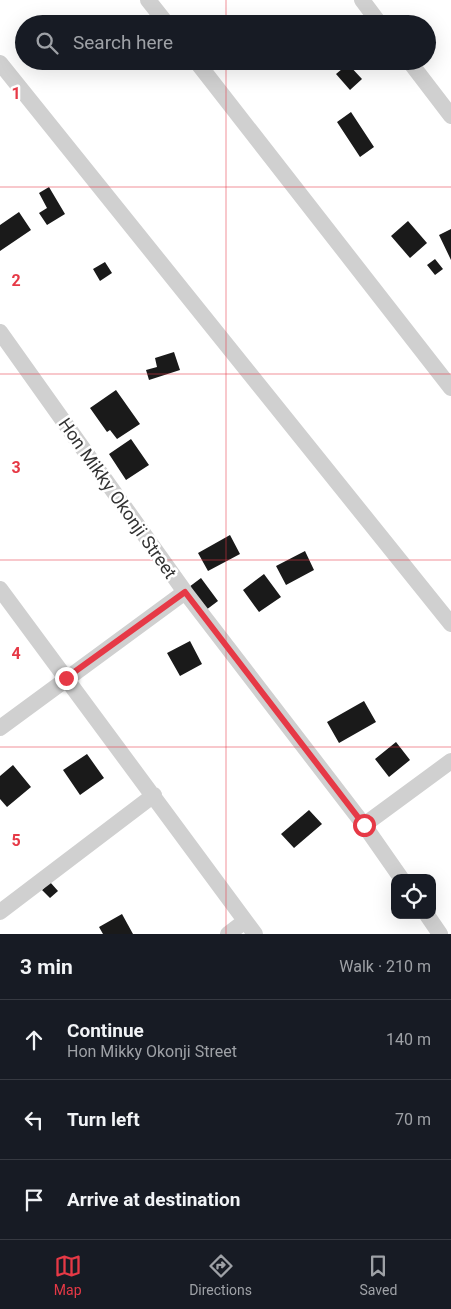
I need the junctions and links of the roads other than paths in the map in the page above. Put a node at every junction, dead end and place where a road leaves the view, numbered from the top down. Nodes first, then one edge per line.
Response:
1 (148, 0) edge
2 (362, 0) edge
3 (160, 15) edge
4 (373, 15) edge
5 (0, 63) edge
6 (203, 70) edge
7 (416, 70) edge
8 (451, 116) edge
9 (2, 340) edge
10 (451, 388) edge
11 (0, 589) edge
12 (185, 592) junction
13 (451, 624) edge
14 (66, 678) junction
15 (0, 728) edge
16 (451, 761) edge
17 (154, 796) junction
18 (364, 825) junction
19 (398, 874) edge
20 (0, 912) edge
21 (430, 919) edge
22 (250, 928) edge
23 (228, 934) edge
24 (440, 934) edge

1 - 3 street
2 - 4 street
5 - 13 street
6 - 10 street
7 - 8 street
9 - 12 street, Hon Mikky Okonji Street
11 - 14 street
12 - 14 street
12 - 18 street, Hon Mikky Okonji Street
14 - 15 street
14 - 17 street
16 - 18 street
17 - 20 street
17 - 22 street
18 - 19 street, Hon Mikky Okonji Street
21 - 24 street
22 - 23 street

